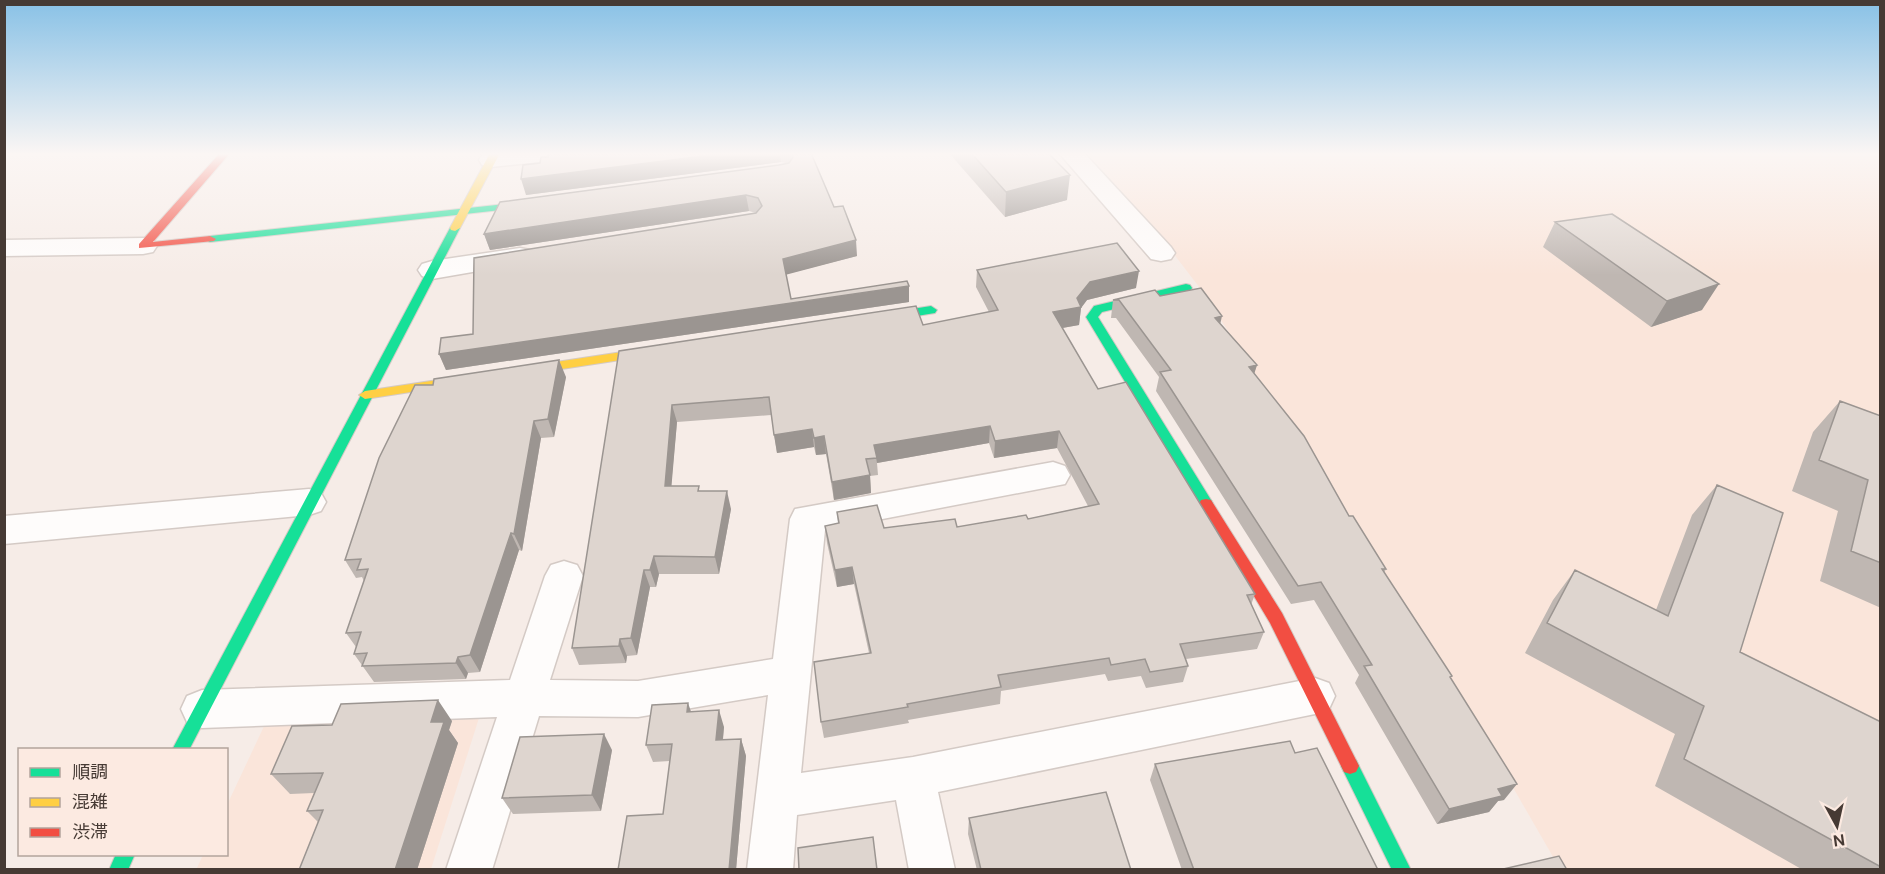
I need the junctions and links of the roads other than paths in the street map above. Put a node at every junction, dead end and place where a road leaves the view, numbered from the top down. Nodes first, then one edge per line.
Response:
1 (189, 194) edge
2 (473, 194) edge
3 (1108, 194) edge
4 (557, 201) edge
5 (463, 213) junction
6 (143, 246) junction
7 (4, 248) edge
8 (550, 252) edge
9 (1161, 253) dead end
10 (432, 270) junction
11 (1186, 288) edge
12 (931, 310) dead end
13 (860, 321) edge
14 (671, 349) edge
15 (364, 395) junction
16 (1053, 475) dead end
17 (309, 502) junction
18 (4, 530) edge
19 (564, 576) dead end
20 (790, 674) junction
21 (1315, 696) junction
22 (524, 698) junction
23 (202, 709) junction
24 (181, 748) edge
25 (913, 777) junction
26 (777, 797) junction
27 (125, 856) edge
28 (118, 870) edge
29 (470, 870) edge
30 (770, 870) edge
31 (932, 870) edge
32 (1402, 870) edge

1 - 6 street
2 - 5 street
3 - 9 street
4 - 5 street
5 - 6 street
5 - 10 street
6 - 7 street
8 - 10 street
10 - 15 street
11 - 21 street
12 - 13 street
14 - 15 street
15 - 17 street
16 - 20 street
17 - 18 street
17 - 23 street
19 - 22 street
20 - 22 street
20 - 26 street
21 - 25 street
21 - 32 street
22 - 23 street
22 - 29 street
23 - 24 street
25 - 26 street
25 - 31 street
26 - 30 street
27 - 28 street

